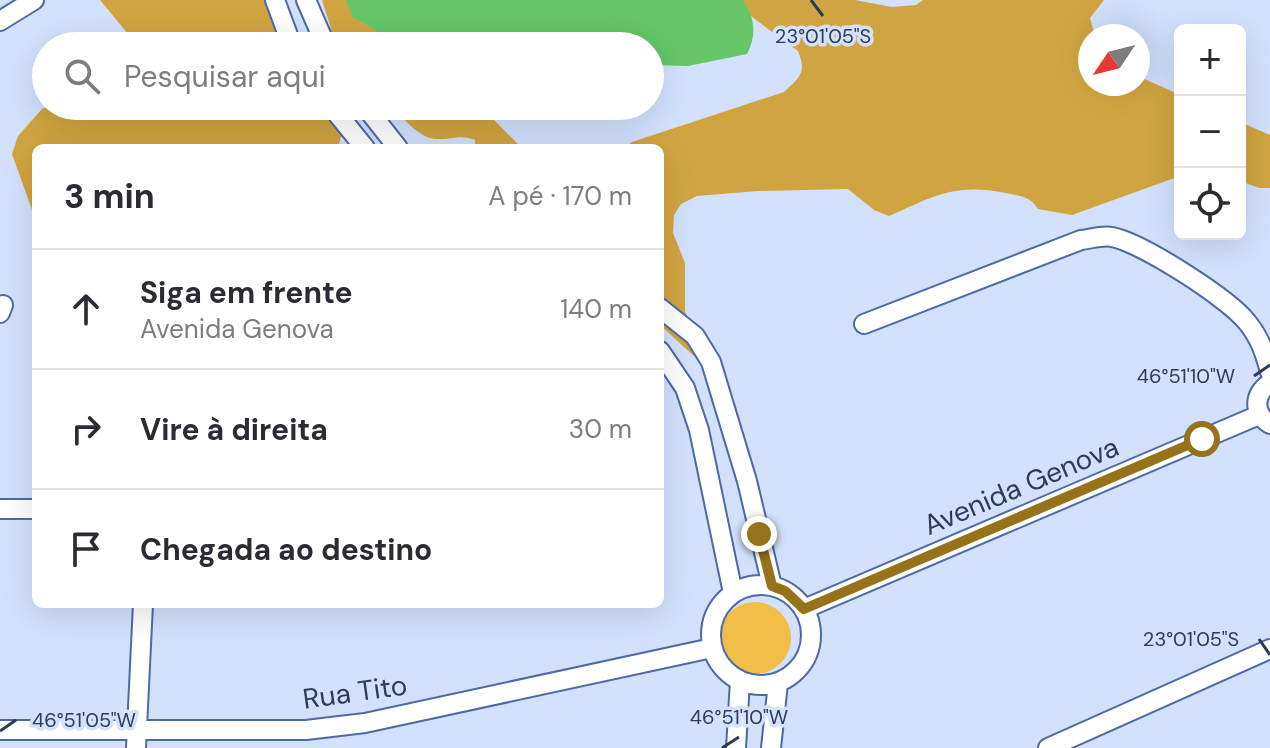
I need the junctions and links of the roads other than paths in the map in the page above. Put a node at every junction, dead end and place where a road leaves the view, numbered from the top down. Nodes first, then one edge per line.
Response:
1 (34, 0) edge
2 (275, 0) edge
3 (306, 0) edge
4 (0, 21) edge
5 (287, 32) edge
6 (320, 32) edge
7 (342, 120) edge
8 (376, 120) edge
9 (362, 144) edge
10 (395, 144) edge
11 (664, 311) edge
12 (864, 324) dead end
13 (664, 357) edge
14 (1270, 372) edge
15 (1270, 383) edge
16 (1265, 420) edge
17 (0, 509) edge
18 (32, 509) edge
19 (772, 586) junction
20 (733, 593) junction
21 (143, 608) edge
22 (804, 609) junction
23 (712, 648) junction
24 (1270, 649) edge
25 (740, 681) junction
26 (778, 683) junction
27 (0, 730) edge
28 (136, 739) edge
29 (736, 748) edge
30 (771, 748) edge
31 (1048, 748) edge

1 - 4 street
2 - 5 street
3 - 6 street
7 - 9 street
8 - 10 street
11 - 19 street
12 - 14 street
13 - 20 street
15 - 16 street
16 - 22 street, Avenida Genova
17 - 18 street
19 - 20 street
19 - 22 street
20 - 23 street
21 - 28 street
22 - 26 street
23 - 25 street
23 - 28 street, Rua Tito
24 - 31 street
25 - 26 street
25 - 29 street
26 - 30 street
27 - 28 street, Rua Tito

